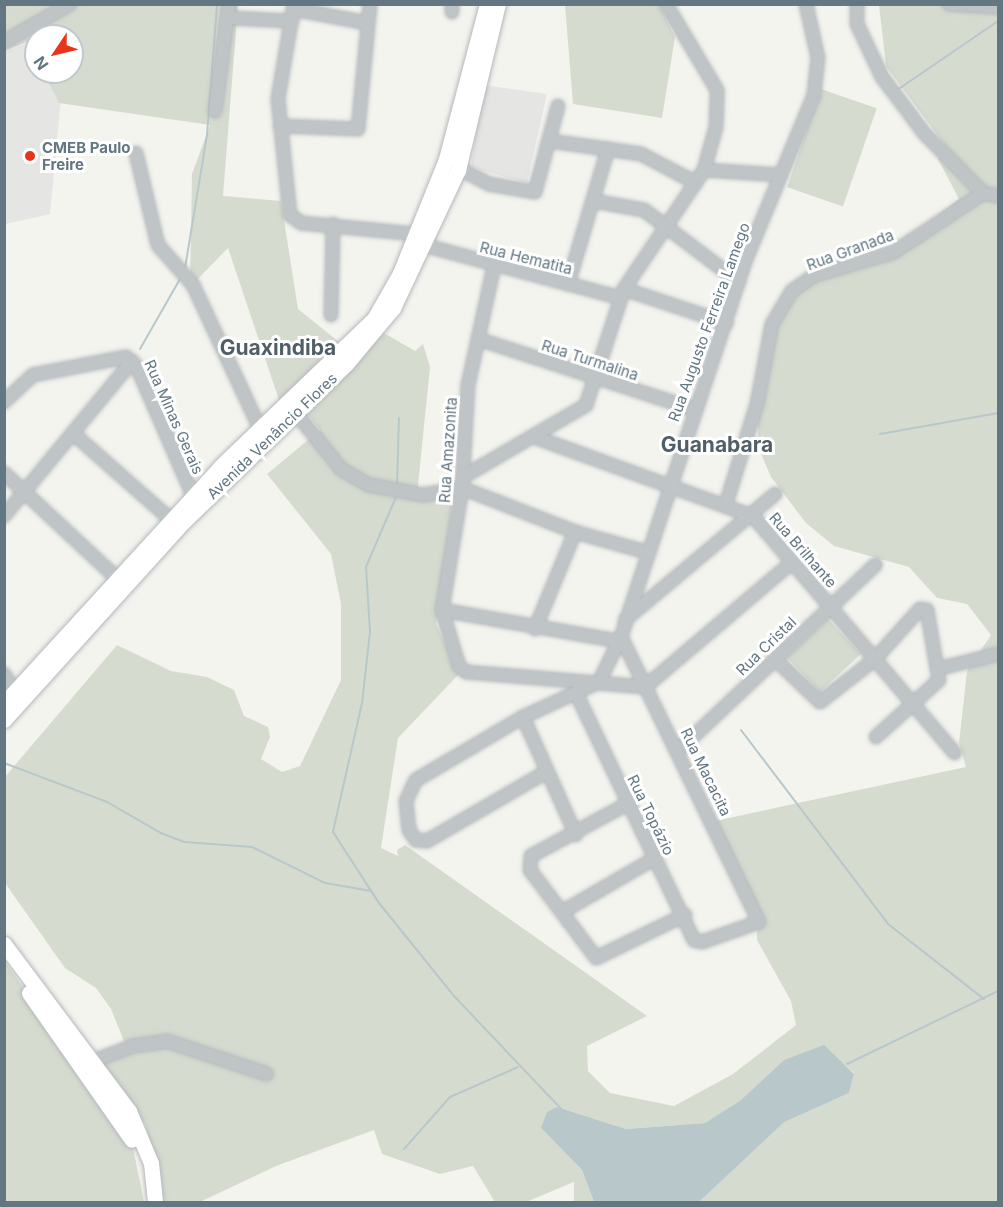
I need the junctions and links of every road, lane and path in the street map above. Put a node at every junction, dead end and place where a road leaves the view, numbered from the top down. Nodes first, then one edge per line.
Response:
1 (70, 4) edge
2 (229, 4) edge
3 (370, 4) edge
4 (487, 4) edge
5 (498, 4) edge
6 (666, 4) edge
7 (806, 4) edge
8 (857, 4) edge
9 (949, 4) edge
10 (999, 7) edge
11 (293, 12) edge
12 (229, 18) junction
13 (368, 23) junction
14 (4, 42) edge
15 (558, 106) dead end
16 (215, 111) dead end
17 (279, 126) junction
18 (550, 141) junction
19 (608, 149) junction
20 (136, 153) dead end
21 (452, 165) junction
22 (704, 170) junction
23 (781, 175) junction
24 (696, 183) junction
25 (983, 193) junction
26 (999, 196) edge
27 (594, 201) junction
28 (665, 223) junction
29 (333, 224) junction
30 (420, 240) junction
31 (494, 266) junction
32 (739, 282) junction
33 (568, 284) junction
34 (622, 293) junction
35 (331, 315) dead end
36 (726, 323) junction
37 (478, 339) junction
38 (132, 361) junction
39 (599, 378) junction
40 (4, 402) edge
41 (693, 409) junction
42 (296, 413) junction
43 (260, 429) junction
44 (75, 435) junction
45 (537, 438) junction
46 (4, 473) edge
47 (462, 483) junction
48 (668, 487) junction
49 (27, 494) junction
50 (775, 494) dead end
51 (193, 496) junction
52 (726, 504) junction
53 (4, 516) edge
54 (753, 516) junction
55 (171, 520) junction
56 (575, 532) junction
57 (646, 552) junction
58 (791, 563) junction
59 (875, 565) dead end
60 (120, 580) junction
61 (830, 604) junction
62 (442, 610) junction
63 (625, 620) junction
64 (535, 629) junction
65 (619, 639) junction
66 (999, 654) edge
67 (775, 659) junction
68 (874, 660) junction
69 (937, 669) junction
70 (4, 674) edge
71 (599, 682) junction
72 (645, 687) junction
73 (577, 695) junction
74 (9, 697) edge
75 (914, 703) junction
76 (522, 717) junction
77 (4, 720) edge
78 (876, 737) dead end
79 (679, 750) junction
80 (955, 753) dead end
81 (546, 772) junction
82 (629, 803) junction
83 (576, 835) junction
84 (655, 858) junction
85 (562, 912) junction
86 (685, 915) junction
87 (702, 942) joint
88 (4, 944) edge
89 (4, 958) edge
90 (93, 1061) junction
91 (267, 1074) dead end
92 (146, 1203) edge
93 (156, 1203) edge

1 - 14 street
2 - 12 street
3 - 13 street
4 - 21 main road, Avenida Venâncio Flores
5 - 21 main road, Avenida Venâncio Flores
6 - 22 street
7 - 23 street, Rua Augusto Ferreira Lamego
8 - 25 street
9 - 10 street
11 - 12 street
11 - 13 street
11 - 17 street
12 - 16 street
13 - 17 street
15 - 18 street
17 - 29 street, Rua Hematita
18 - 19 street
18 - 21 street
19 - 24 street
19 - 27 street
20 - 43 street
21 - 30 main road, Avenida Venâncio Flores
22 - 23 street
22 - 24 street
23 - 32 street, Rua Augusto Ferreira Lamego
24 - 28 street
25 - 26 street
25 - 52 street, Rua Granada
27 - 28 street
27 - 33 street
28 - 32 street
28 - 34 street
29 - 30 street, Rua Hematita
29 - 35 street
30 - 31 street, Rua Hematita
30 - 42 main road, Avenida Venâncio Flores
30 - 43 main road, Avenida Venâncio Flores
31 - 33 street, Rua Hematita
31 - 37 street, Rua Amazonita
32 - 36 street, Rua Augusto Ferreira Lamego
33 - 34 street, Rua Hematita
34 - 36 street, Rua Hematita
34 - 39 street
36 - 41 street, Rua Augusto Ferreira Lamego
37 - 39 street, Rua Turmalina
37 - 47 street, Rua Amazonita
38 - 40 street, Rua Minas Gerais
38 - 44 street
38 - 51 street, Rua Minas Gerais
39 - 41 street, Rua Turmalina
39 - 45 street
41 - 48 street, Rua Augusto Ferreira Lamego
42 - 47 street
42 - 77 main road, Avenida Venâncio Flores
43 - 51 main road, Avenida Venâncio Flores
44 - 49 street
44 - 55 street
45 - 47 street
45 - 48 street, Rua Brilhante
46 - 49 street
47 - 56 street
47 - 62 street, Rua Amazonita
48 - 52 street, Rua Brilhante
48 - 57 street, Rua Augusto Ferreira Lamego
49 - 53 street
49 - 60 street
50 - 54 street
51 - 55 main road, Avenida Venâncio Flores
52 - 54 street, Rua Brilhante
54 - 58 street, Rua Brilhante
54 - 63 street
55 - 60 main road, Avenida Venâncio Flores
56 - 57 street
56 - 64 street
57 - 63 street, Rua Augusto Ferreira Lamego
58 - 61 street, Rua Brilhante
58 - 72 street
59 - 61 street, Rua Cristal
60 - 74 main road, Avenida Venâncio Flores
61 - 67 street, Rua Cristal
61 - 68 street, Rua Brilhante
62 - 64 street
62 - 71 street, Rua Amazonita
63 - 65 street, Rua Augusto Ferreira Lamego
64 - 65 street
65 - 71 street, Rua Augusto Ferreira Lamego
65 - 72 street, Rua Macacita
66 - 69 street
67 - 68 street
67 - 79 street, Rua Cristal
68 - 69 street
68 - 75 street, Rua Brilhante
69 - 75 street
70 - 74 street
71 - 72 street
71 - 73 street
72 - 79 street, Rua Macacita
73 - 76 street
73 - 82 street, Rua Topázio
75 - 78 street
75 - 80 street, Rua Brilhante
76 - 81 street
76 - 81 street
79 - 87 street, Rua Macacita
81 - 83 street
82 - 83 street
82 - 84 street, Rua Topázio
83 - 85 street
84 - 85 street
84 - 86 street, Rua Topázio
85 - 86 street
86 - 87 street, Rua Topázio
88 - 90 main road
89 - 92 main road
90 - 91 street
90 - 93 main road

